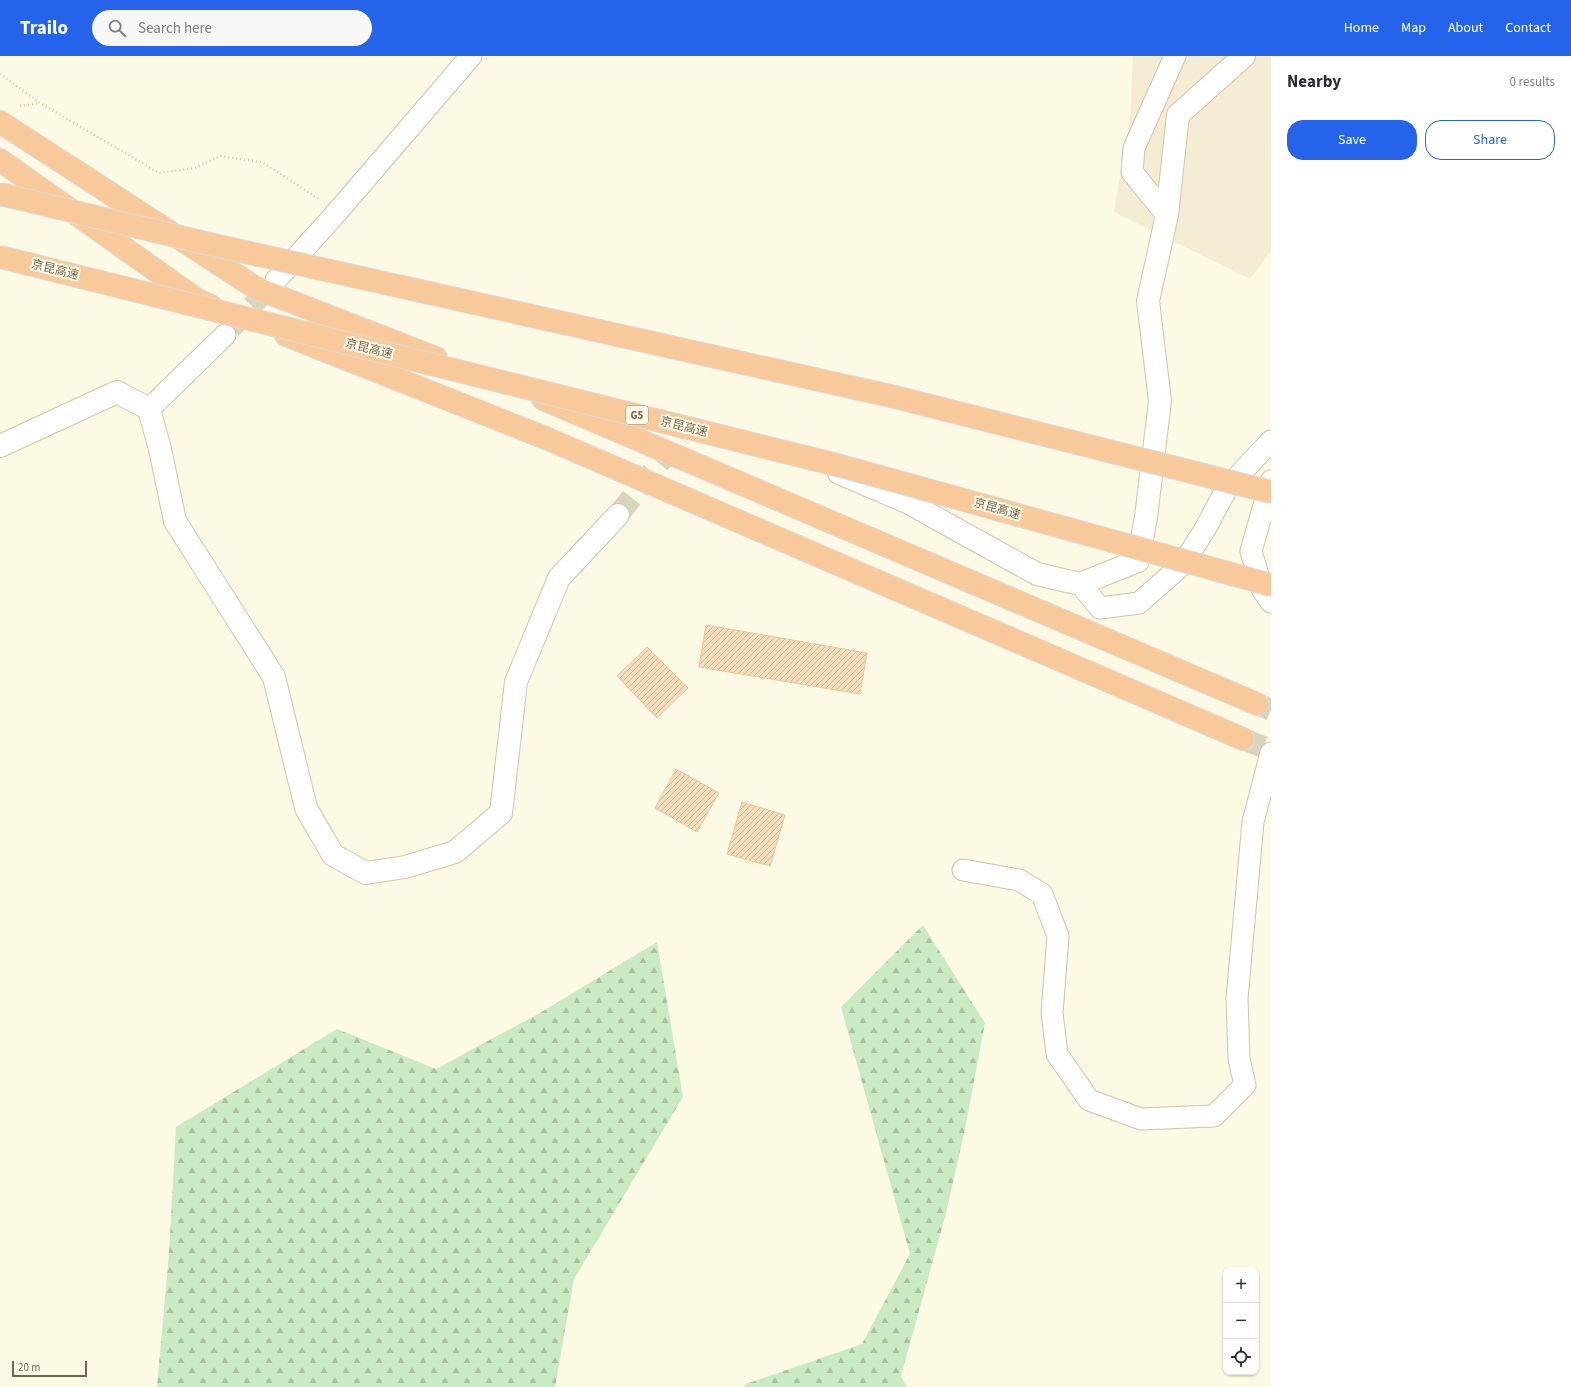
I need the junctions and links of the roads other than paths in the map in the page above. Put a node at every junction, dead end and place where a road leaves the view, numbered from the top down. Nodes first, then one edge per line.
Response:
1 (471, 56) edge
2 (1175, 56) edge
3 (1244, 56) edge
4 (0, 122) edge
5 (0, 160) edge
6 (0, 194) edge
7 (1167, 215) junction
8 (0, 257) edge
9 (276, 280) tunnel mouth
10 (225, 335) tunnel mouth
11 (149, 409) junction
12 (680, 436) tunnel mouth
13 (1271, 441) edge
14 (0, 446) edge
15 (1271, 480) edge
16 (1271, 492) edge
17 (618, 515) tunnel mouth
18 (1080, 584) junction
19 (1271, 585) edge
20 (1271, 602) edge
21 (1257, 704) tunnel mouth
22 (1243, 739) tunnel mouth
23 (1271, 753) edge
24 (963, 870) dead end

1 - 9 street
2 - 7 street
3 - 7 street
4 - 21 highway
5 - 22 highway
6 - 16 highway, bridge
7 - 18 street
8 - 19 highway, 京昆高速 / G5, bridge
10 - 11 street
11 - 14 street
11 - 17 street
12 - 18 street
13 - 18 street
15 - 20 street
23 - 24 street

